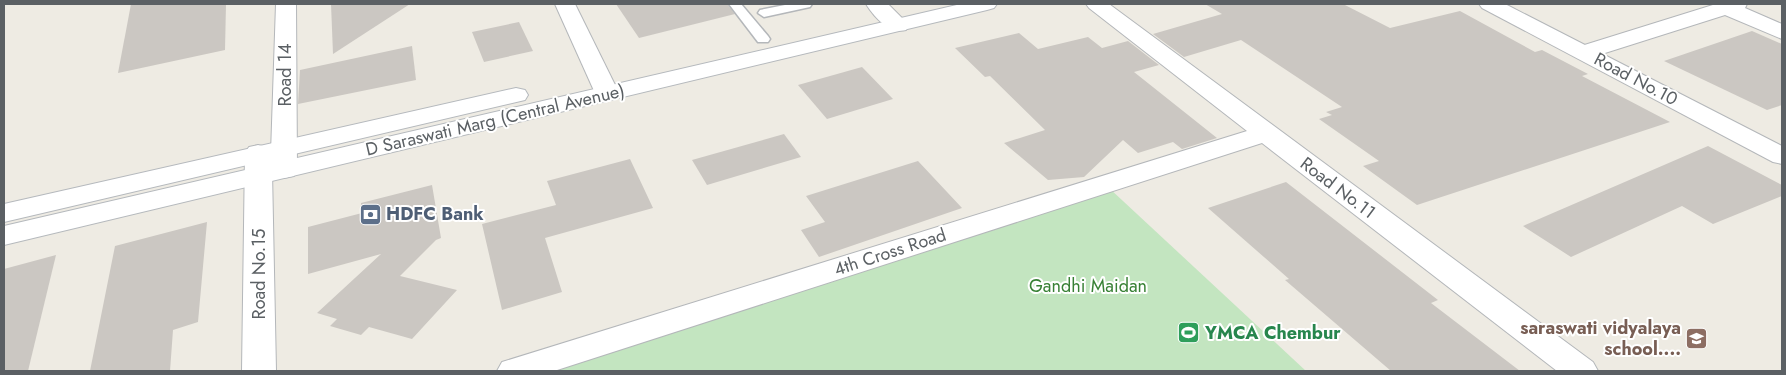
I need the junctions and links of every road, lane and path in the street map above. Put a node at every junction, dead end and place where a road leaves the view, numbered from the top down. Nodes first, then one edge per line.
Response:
1 (286, 4) edge
2 (565, 4) edge
3 (735, 4) edge
4 (806, 4) edge
5 (918, 4) edge
6 (987, 4) edge
7 (1096, 4) edge
8 (1489, 4) edge
9 (1731, 6) edge
10 (764, 13) dead end
11 (886, 13) edge
12 (1782, 32) edge
13 (763, 39) junction
14 (1586, 52) junction
15 (603, 85) junction
16 (1266, 133) junction
17 (1782, 156) edge
18 (271, 162) junction
19 (4, 213) edge
20 (4, 236) edge
21 (259, 371) edge
22 (514, 371) edge
23 (1581, 371) edge

1 - 18 street, Road 14
2 - 15 street
3 - 13 lane
4 - 10 lane
5 - 11 street, D Saraswati Marg (Central Avenue)
6 - 11 street, D Saraswati Marg (Central Avenue)
7 - 16 street, Road No.11
8 - 14 street, Road No.10
9 - 12 street
9 - 14 street
11 - 13 street, D Saraswati Marg (Central Avenue)
11 - 15 street, D Saraswati Marg (Central Avenue)
13 - 15 street, D Saraswati Marg (Central Avenue)
14 - 17 street, Road No.10
15 - 18 street, D Saraswati Marg (Central Avenue)
16 - 22 street, 4th Cross Road
16 - 23 street, Road No.11
18 - 19 street, D Saraswati Marg (Central Avenue)
18 - 20 street, D Saraswati Marg (Central Avenue)
18 - 21 street, Road No.15

